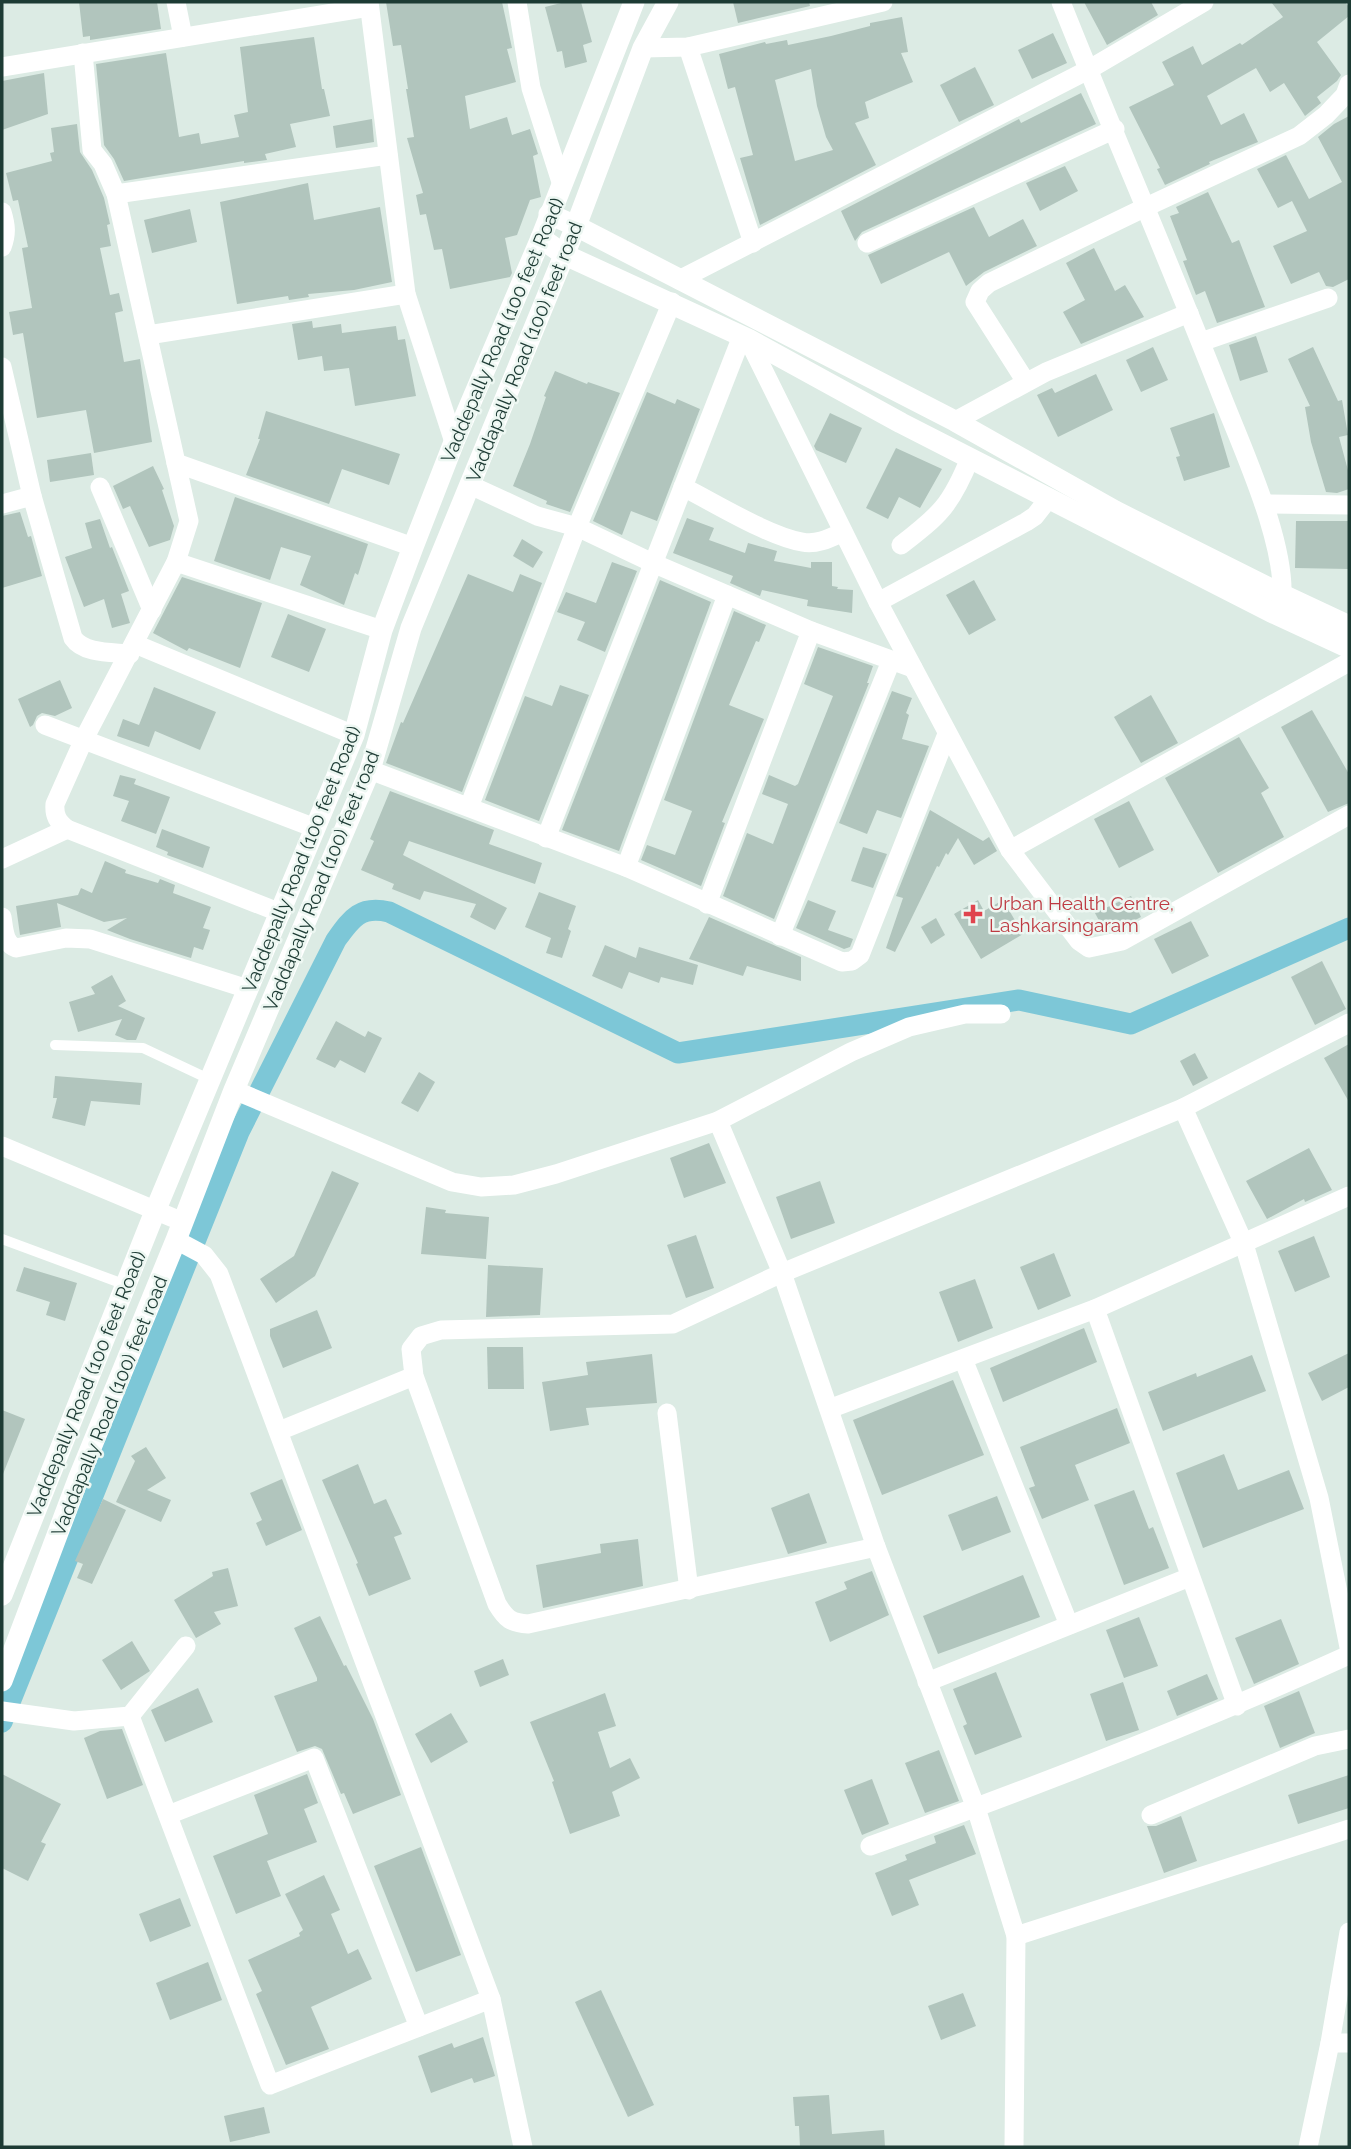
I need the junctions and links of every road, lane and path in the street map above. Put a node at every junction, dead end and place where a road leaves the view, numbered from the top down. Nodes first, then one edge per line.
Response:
1 (176, 2) edge
2 (517, 2) edge
3 (634, 2) edge
4 (668, 2) edge
5 (883, 2) edge
6 (1061, 2) edge
7 (1204, 2) edge
8 (369, 4) edge
9 (183, 37) junction
10 (688, 47) junction
11 (643, 48) junction
12 (82, 54) junction
13 (2, 67) edge
14 (1088, 70) junction
15 (1349, 84) edge
16 (1115, 129) junction
17 (388, 155) junction
18 (562, 185) junction
19 (116, 194) junction
20 (1146, 207) junction
21 (2, 212) edge
22 (549, 214) junction
23 (576, 226) junction
24 (541, 238) junction
25 (753, 243) junction
26 (867, 243) dead end
27 (2, 247) edge
28 (564, 254) junction
29 (679, 280) junction
30 (406, 294) junction
31 (1328, 298) dead end
32 (672, 302) junction
33 (1189, 313) junction
34 (148, 335) junction
35 (745, 338) junction
36 (1201, 342) junction
37 (2, 367) edge
38 (1026, 382) junction
39 (955, 422) junction
40 (454, 442) junction
41 (970, 458) junction
42 (176, 463) junction
43 (470, 485) junction
44 (100, 486) dead end
45 (683, 487) junction
46 (32, 496) junction
47 (1049, 498) junction
48 (2, 504) edge
49 (1264, 504) junction
50 (1349, 505) edge
51 (578, 527) junction
52 (843, 532) junction
53 (901, 545) dead end
54 (413, 547) junction
55 (176, 562) junction
56 (654, 564) junction
57 (727, 595) junction
58 (878, 602) junction
59 (1281, 606) junction
60 (152, 610) junction
61 (1349, 626) edge
62 (382, 630) junction
63 (811, 631) junction
64 (1349, 648) edge
65 (132, 649) junction
66 (891, 661) junction
67 (1349, 662) edge
68 (913, 668) junction
69 (46, 725) dead end
70 (947, 734) junction
71 (354, 736) junction
72 (84, 739) junction
73 (370, 770) junction
74 (469, 807) junction
75 (1349, 815) edge
76 (67, 830) junction
77 (311, 837) junction
78 (546, 838) junction
79 (1010, 850) junction
80 (2, 859) edge
81 (626, 867) junction
82 (707, 904) junction
83 (282, 909) junction
84 (2, 917) edge
85 (780, 936) junction
86 (248, 989) junction
87 (1001, 1014) dead end
88 (1349, 1023) edge
89 (55, 1045) dead end
90 (212, 1080) junction
91 (240, 1092) junction
92 (1183, 1108) junction
93 (718, 1121) junction
94 (2, 1146) edge
95 (1349, 1196) edge
96 (156, 1209) junction
97 (181, 1236) junction
98 (2, 1239) edge
99 (1244, 1244) junction
100 (782, 1273) junction
101 (126, 1285) junction
102 (1095, 1309) junction
103 (963, 1359) junction
104 (414, 1376) junction
105 (829, 1409) junction
106 (667, 1413) dead end
107 (279, 1431) junction
108 (876, 1547) junction
109 (1190, 1577) junction
110 (689, 1590) junction
111 (2, 1595) edge
112 (1069, 1625) junction
113 (186, 1646) dead end
114 (1349, 1647) edge
115 (1349, 1655) edge
116 (2, 1681) edge
117 (927, 1682) junction
118 (1237, 1706) junction
119 (2, 1711) edge
120 (130, 1716) junction
121 (1349, 1739) edge
122 (976, 1808) junction
123 (168, 1815) junction
124 (1151, 1815) dead end
125 (1349, 1829) edge
126 (870, 1846) dead end
127 (1349, 1933) edge
128 (1016, 1936) junction
129 (491, 1999) junction
130 (419, 2027) junction
131 (1339, 2043) edge
132 (523, 2147) edge
133 (1014, 2147) edge
134 (1308, 2147) edge

1 - 9 street
2 - 18 street
3 - 18 main road, Vaddepally Road (100 feet Road)
4 - 11 main road, Vaddapally Road (100) feet road
5 - 10 street
6 - 14 street
7 - 14 street
8 - 9 street
8 - 17 street
9 - 12 street
10 - 11 street
10 - 25 street
11 - 23 main road, Vaddapally Road (100) feet road
12 - 13 street
12 - 19 street
14 - 16 street
14 - 25 street
15 - 20 street
16 - 20 street
16 - 26 street
17 - 19 street
17 - 30 street
18 - 22 main road, Vaddepally Road (100 feet Road)
19 - 34 street
20 - 33 street
20 - 38 street
21 - 27 street
22 - 23 main road
22 - 24 main road, Vaddepally Road (100 feet Road)
23 - 28 main road, Vaddapally Road (100) feet road
23 - 29 main road
24 - 28 main road
24 - 40 main road, Vaddepally Road (100 feet Road)
25 - 29 street
28 - 32 main road
28 - 43 main road, Vaddapally Road (100) feet road
29 - 39 main road
30 - 34 street
30 - 40 street
31 - 36 street
32 - 35 main road
32 - 51 street
33 - 36 street
33 - 38 street
34 - 42 street
35 - 41 main road
35 - 45 street
35 - 52 street
36 - 49 street
37 - 46 street
38 - 39 street
39 - 59 main road
40 - 54 main road, Vaddepally Road (100 feet Road)
41 - 47 main road
41 - 53 street
42 - 54 street
42 - 55 street
43 - 51 street
43 - 73 main road, Vaddapally Road (100) feet road
44 - 60 street
45 - 52 street
45 - 56 street
46 - 48 street
46 - 65 street
47 - 58 street
47 - 59 main road
49 - 50 street
49 - 59 street
51 - 56 street
51 - 74 street
52 - 58 street
54 - 62 main road, Vaddepally Road (100 feet Road)
55 - 60 street
55 - 62 street
56 - 57 street
56 - 78 street
57 - 63 street
57 - 81 street
58 - 68 street
59 - 61 main road
59 - 64 main road
60 - 65 street
62 - 71 main road, Vaddepally Road (100 feet Road)
63 - 66 street
63 - 82 street
65 - 71 street
65 - 72 street
66 - 68 street
66 - 85 street
67 - 79 street
68 - 70 street
69 - 72 street
70 - 79 street
70 - 85 street
71 - 77 main road, Vaddepally Road (100 feet Road)
72 - 76 street
72 - 77 street
73 - 74 street
73 - 91 main road, Vaddapally Road (100) feet road
74 - 78 street
75 - 79 street
76 - 80 street
76 - 83 street
77 - 83 main road, Vaddepally Road (100 feet Road)
78 - 81 street
81 - 82 street
82 - 85 street
83 - 86 main road, Vaddepally Road (100 feet Road)
84 - 86 street
86 - 90 main road, Vaddepally Road (100 feet Road)
87 - 93 street
88 - 92 street
89 - 90 lane
90 - 96 main road, Vaddepally Road (100 feet Road)
91 - 93 street
91 - 97 main road, Vaddapally Road (100) feet road
92 - 99 street
92 - 100 street
93 - 100 street
94 - 96 street
95 - 99 street
96 - 97 street
96 - 101 main road, Vaddepally Road (100 feet Road)
97 - 107 street
97 - 116 main road, Vaddapally Road (100) feet road
98 - 101 lane
99 - 102 street
99 - 114 street
100 - 104 street
100 - 105 street
101 - 111 main road, Vaddepally Road (100 feet Road)
102 - 103 street
102 - 109 street
103 - 105 street
103 - 112 street
104 - 107 street
104 - 110 street
105 - 108 street
106 - 110 street
107 - 129 street
108 - 110 street
108 - 117 street
109 - 112 street
109 - 118 street
112 - 117 street
113 - 120 street
115 - 118 street
117 - 122 street
118 - 122 street
119 - 120 street
120 - 123 street
121 - 124 street
122 - 126 street
122 - 128 street
123 - 130 street
123 - 130 street
125 - 128 street
127 - 131 street
128 - 133 street
129 - 130 street
129 - 132 street
131 - 134 street

